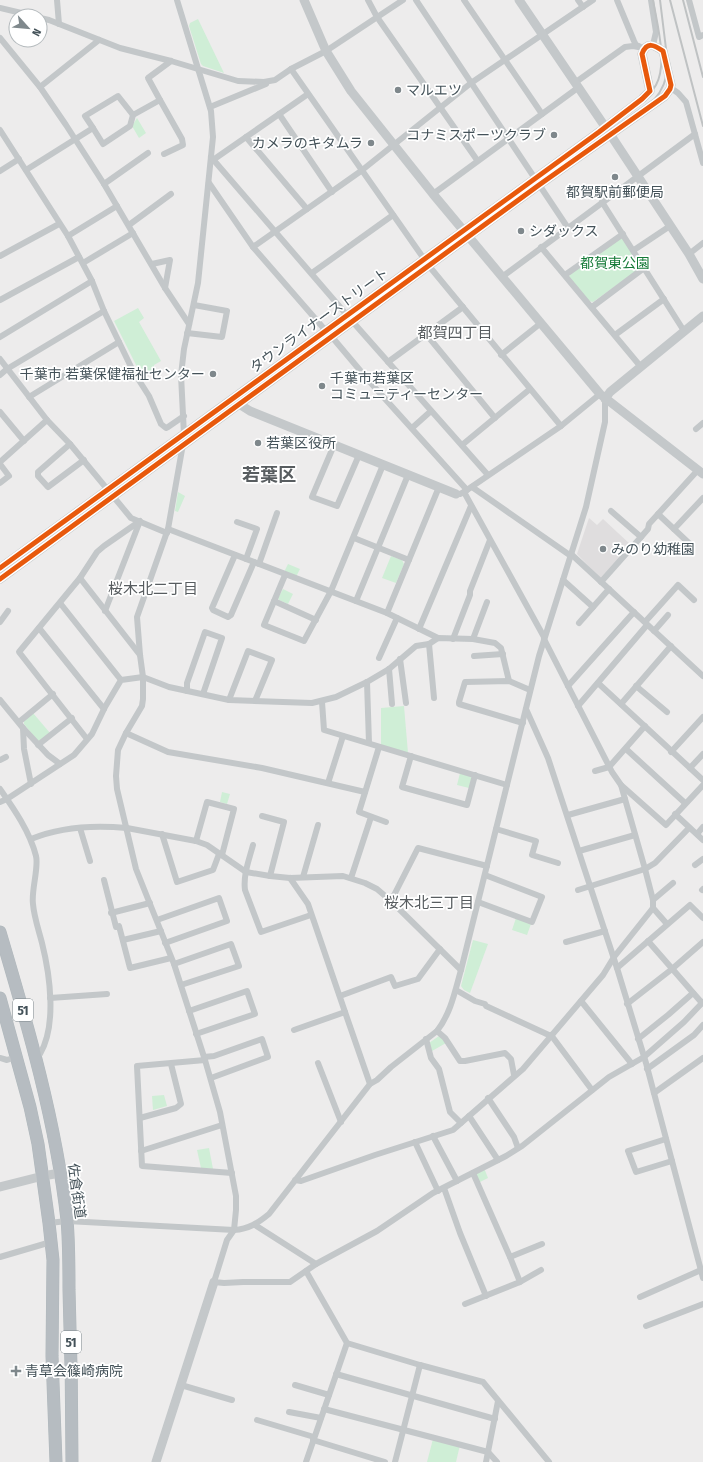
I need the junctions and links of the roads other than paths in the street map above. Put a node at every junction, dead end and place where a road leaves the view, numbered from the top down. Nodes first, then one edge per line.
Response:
1 (57, 0) edge
2 (177, 0) edge
3 (304, 0) edge
4 (368, 0) edge
5 (403, 0) edge
6 (416, 0) edge
7 (464, 0) edge
8 (519, 0) edge
9 (578, 0) edge
10 (593, 0) edge
11 (617, 0) edge
12 (651, 0) edge
13 (689, 0) edge
14 (583, 7) junction
15 (377, 17) junction
16 (48, 21) edge
17 (58, 24) junction
18 (542, 35) junction
19 (703, 36) edge
20 (0, 38) edge
21 (99, 40) junction
22 (653, 45) junction
23 (644, 48) junction
24 (326, 51) junction
25 (504, 60) junction
26 (171, 61) junction
27 (197, 68) junction
28 (291, 69) junction
29 (275, 80) junction
30 (471, 83) junction
31 (577, 85) junction
32 (40, 88) junction
33 (671, 88) junction
34 (308, 94) junction
35 (160, 100) junction
36 (210, 107) junction
37 (440, 108) junction
38 (279, 114) junction
39 (542, 114) junction
40 (133, 115) junction
41 (93, 128) junction
42 (0, 130) edge
43 (608, 131) junction
44 (695, 134) junction
45 (246, 137) junction
46 (508, 138) junction
47 (75, 140) junction
48 (393, 145) junction
49 (148, 153) dead end
50 (164, 154) dead end
51 (212, 158) junction
52 (19, 159) junction
53 (477, 160) junction
54 (703, 162) edge
55 (0, 170) edge
56 (26, 170) junction
57 (361, 171) junction
58 (637, 176) junction
59 (537, 182) junction
60 (209, 183) junction
61 (104, 184) junction
62 (332, 192) junction
63 (171, 194) dead end
64 (433, 194) junction
65 (602, 202) junction
66 (117, 206) junction
67 (307, 209) junction
68 (392, 215) junction
69 (59, 224) junction
70 (129, 225) junction
71 (670, 226) junction
72 (568, 228) junction
73 (275, 231) junction
74 (133, 233) junction
75 (466, 233) junction
76 (623, 234) junction
77 (68, 236) junction
78 (703, 243) edge
79 (253, 247) junction
80 (541, 247) junction
81 (634, 250) junction
82 (689, 254) junction
83 (0, 256) edge
84 (79, 257) junction
85 (83, 263) junction
86 (426, 263) junction
87 (152, 264) junction
88 (644, 268) junction
89 (312, 274) junction
90 (565, 275) junction
91 (502, 277) junction
92 (703, 279) edge
93 (92, 281) junction
94 (165, 288) junction
95 (664, 299) junction
96 (0, 300) edge
97 (194, 305) junction
98 (463, 307) junction
99 (592, 307) junction
100 (104, 311) junction
101 (703, 316) edge
102 (350, 318) junction
103 (541, 323) junction
104 (189, 324) junction
105 (684, 331) junction
106 (187, 333) junction
107 (329, 334) junction
108 (426, 334) junction
109 (615, 335) junction
110 (0, 337) edge
111 (119, 342) junction
112 (501, 355) junction
113 (0, 359) edge
114 (388, 362) junction
115 (641, 367) junction
116 (7, 369) junction
117 (0, 375) edge
118 (530, 389) junction
119 (29, 397) junction
120 (603, 397) junction
121 (239, 404) junction
122 (431, 411) junction
123 (0, 412) edge
124 (184, 416) junction
125 (496, 418) junction
126 (47, 420) junction
127 (703, 424) edge
128 (561, 426) junction
129 (412, 428) junction
130 (696, 429) dead end
131 (184, 433) junction
132 (24, 441) junction
133 (70, 444) junction
134 (334, 445) junction
135 (462, 445) junction
136 (182, 446) junction
137 (359, 455) junction
138 (84, 460) junction
139 (0, 463) edge
140 (383, 465) junction
141 (700, 473) edge
142 (408, 475) junction
143 (488, 475) junction
144 (0, 483) edge
145 (439, 487) junction
146 (465, 491) junction
147 (111, 492) junction
148 (703, 498) edge
149 (471, 506) junction
150 (611, 511) dead end
151 (277, 513) dead end
152 (658, 514) junction
153 (140, 521) junction
154 (237, 522) dead end
155 (674, 529) junction
156 (168, 531) junction
157 (354, 538) junction
158 (641, 538) junction
159 (490, 540) junction
160 (692, 546) dead end
161 (378, 548) junction
162 (235, 555) junction
163 (571, 555) junction
164 (246, 559) junction
165 (409, 560) junction
166 (256, 563) junction
167 (0, 568) edge
168 (285, 575) junction
169 (80, 578) junction
170 (0, 579) edge
171 (562, 580) junction
172 (601, 582) junction
173 (608, 589) junction
174 (332, 591) junction
175 (693, 596) dead end
176 (274, 601) junction
177 (356, 601) junction
178 (487, 602) dead end
179 (60, 604) junction
180 (593, 607) junction
181 (105, 610) junction
182 (8, 611) dead end
183 (634, 612) junction
184 (387, 613) junction
185 (668, 615) dead end
186 (397, 618) junction
187 (316, 620) junction
188 (0, 622) edge
189 (579, 623) dead end
190 (646, 623) junction
191 (39, 628) junction
192 (419, 629) junction
193 (654, 631) junction
194 (438, 638) junction
195 (544, 638) junction
196 (453, 639) junction
197 (473, 639) junction
198 (429, 644) junction
199 (671, 646) junction
200 (503, 654) junction
201 (140, 655) junction
202 (474, 656) dead end
203 (380, 658) dead end
204 (400, 659) junction
205 (388, 668) junction
206 (703, 676) edge
207 (143, 677) junction
208 (121, 680) junction
209 (509, 681) junction
210 (367, 682) junction
211 (598, 683) junction
212 (568, 686) junction
213 (636, 686) junction
214 (530, 690) junction
215 (187, 691) junction
216 (53, 694) junction
217 (203, 694) junction
218 (434, 698) dead end
219 (0, 700) edge
220 (229, 700) junction
221 (255, 701) junction
222 (322, 702) junction
223 (406, 703) dead end
224 (392, 704) dead end
225 (621, 704) junction
226 (578, 706) junction
227 (104, 709) junction
228 (526, 709) junction
229 (667, 712) dead end
230 (703, 717) edge
231 (72, 718) junction
232 (523, 723) junction
233 (21, 725) junction
234 (645, 726) junction
235 (126, 732) junction
236 (343, 736) junction
237 (87, 739) junction
238 (369, 743) junction
239 (38, 745) junction
240 (379, 747) junction
241 (626, 749) junction
242 (671, 752) junction
243 (703, 754) edge
244 (412, 756) junction
245 (6, 757) dead end
246 (0, 760) edge
247 (60, 764) junction
248 (609, 767) junction
249 (690, 768) junction
250 (595, 771) dead end
251 (475, 775) junction
252 (703, 780) edge
253 (31, 784) junction
254 (328, 784) junction
255 (620, 784) junction
256 (507, 785) junction
257 (703, 785) edge
258 (0, 789) edge
259 (365, 792) junction
260 (7, 799) junction
261 (625, 799) junction
262 (0, 802) edge
263 (686, 803) junction
264 (675, 814) junction
265 (568, 815) junction
266 (262, 816) dead end
267 (371, 817) junction
268 (386, 822) dead end
269 (318, 825) dead end
270 (703, 827) edge
271 (80, 828) junction
272 (127, 828) junction
273 (689, 828) junction
274 (496, 829) junction
275 (162, 834) junction
276 (697, 834) junction
277 (635, 835) junction
278 (31, 839) junction
279 (703, 840) edge
280 (196, 841) junction
281 (253, 845) dead end
282 (579, 851) junction
283 (221, 855) junction
284 (703, 859) edge
285 (90, 861) dead end
286 (558, 864) dead end
287 (695, 865) dead end
288 (487, 866) junction
289 (645, 868) junction
290 (246, 872) junction
291 (485, 875) junction
292 (270, 876) junction
293 (303, 877) junction
294 (290, 878) junction
295 (351, 878) junction
296 (104, 880) dead end
297 (673, 883) dead end
298 (590, 886) junction
299 (578, 890) dead end
300 (653, 900) junction
301 (391, 901) junction
302 (478, 902) junction
303 (150, 903) junction
304 (653, 908) junction
305 (111, 914) junction
306 (311, 915) junction
307 (703, 918) edge
308 (157, 920) junction
309 (668, 924) junction
310 (161, 931) junction
311 (605, 931) junction
312 (0, 932) edge
313 (123, 940) junction
314 (648, 941) junction
315 (566, 942) dead end
316 (703, 942) edge
317 (165, 943) junction
318 (440, 949) junction
319 (614, 957) junction
320 (173, 961) junction
321 (617, 968) junction
322 (672, 969) junction
323 (461, 970) junction
324 (181, 985) junction
325 (456, 990) junction
326 (693, 993) junction
327 (107, 994) dead end
328 (340, 996) junction
329 (0, 998) edge
330 (50, 998) junction
331 (581, 1001) junction
332 (702, 1003) edge
333 (627, 1004) junction
334 (189, 1011) junction
335 (345, 1012) junction
336 (703, 1025) edge
337 (294, 1030) dead end
338 (437, 1031) junction
339 (196, 1034) junction
340 (551, 1035) junction
341 (426, 1039) junction
342 (638, 1039) junction
343 (35, 1054) junction
344 (16, 1057) junction
345 (644, 1057) junction
346 (0, 1058) edge
347 (703, 1058) edge
348 (205, 1059) junction
349 (318, 1063) dead end
350 (171, 1064) junction
351 (632, 1064) junction
352 (647, 1069) junction
353 (514, 1075) junction
354 (211, 1078) junction
355 (370, 1084) junction
356 (592, 1090) junction
357 (654, 1093) junction
358 (488, 1098) junction
359 (469, 1116) junction
360 (140, 1118) junction
361 (341, 1122) junction
362 (461, 1123) junction
363 (222, 1125) junction
364 (434, 1136) junction
365 (666, 1138) junction
366 (415, 1142) junction
367 (518, 1148) junction
368 (141, 1151) junction
369 (498, 1160) junction
370 (672, 1162) junction
371 (60, 1173) junction
372 (232, 1173) junction
373 (473, 1173) junction
374 (43, 1176) junction
375 (295, 1180) junction
376 (457, 1181) junction
377 (0, 1187) edge
378 (444, 1188) junction
379 (438, 1191) junction
380 (67, 1221) junction
381 (49, 1223) junction
382 (255, 1225) junction
383 (234, 1230) junction
384 (51, 1242) junction
385 (542, 1244) dead end
386 (0, 1257) edge
387 (510, 1257) junction
388 (316, 1264) junction
389 (541, 1270) dead end
390 (701, 1270) junction
391 (306, 1272) junction
392 (703, 1278) edge
393 (214, 1282) junction
394 (520, 1282) junction
395 (486, 1296) junction
396 (640, 1297) dead end
397 (465, 1304) dead end
398 (703, 1304) edge
399 (646, 1326) dead end
400 (347, 1343) junction
401 (420, 1365) junction
402 (336, 1374) junction
403 (181, 1385) junction
404 (295, 1385) dead end
405 (329, 1395) junction
406 (412, 1396) junction
407 (232, 1400) dead end
408 (498, 1401) junction
409 (324, 1409) junction
410 (289, 1412) dead end
411 (321, 1418) junction
412 (495, 1419) junction
413 (257, 1420) dead end
414 (404, 1429) junction
415 (313, 1439) junction
416 (488, 1452) junction
417 (56, 1462) edge
418 (72, 1462) edge
419 (156, 1462) edge
420 (306, 1462) edge
421 (385, 1462) edge
422 (395, 1462) edge
423 (486, 1462) edge
424 (497, 1462) edge
425 (548, 1462) edge

1 - 17 street
2 - 27 street
3 - 24 street
4 - 15 street
5 - 15 street
6 - 30 street
7 - 25 street
8 - 18 street
9 - 14 street
10 - 14 street
11 - 23 street
12 - 22 street
13 - 19 street
14 - 18 street
15 - 24 street
15 - 37 street
16 - 17 street
17 - 21 street
18 - 25 street
18 - 31 street
20 - 32 street
21 - 26 street
21 - 32 street
22 - 23 street
22 - 33 street
23 - 31 street
23 - 43 street, タウンライナーストリート
24 - 28 street
24 - 48 street
25 - 30 street
25 - 39 street
26 - 27 street
26 - 35 street
27 - 29 street
27 - 36 street
28 - 29 street
28 - 34 street
29 - 36 street
30 - 37 street
30 - 46 street
31 - 39 street
31 - 43 street
32 - 47 street
33 - 43 street, タウンライナーストリート
33 - 44 street
34 - 38 street
34 - 57 street
35 - 40 street
35 - 50 street
36 - 51 street
37 - 48 street
37 - 53 street
38 - 45 street
38 - 62 street
39 - 46 street
40 - 41 street
40 - 41 street
41 - 47 street
42 - 52 street
43 - 58 street
43 - 59 street, タウンライナーストリート
44 - 54 street
44 - 58 street
45 - 51 street
45 - 67 street
46 - 53 street
46 - 59 street
47 - 56 street
47 - 61 street
48 - 57 street
48 - 64 street
49 - 61 street
51 - 60 street
51 - 73 street
52 - 55 street
52 - 56 street
53 - 64 street
56 - 69 street
57 - 62 street
57 - 68 street
58 - 65 street
58 - 71 street
59 - 72 street
59 - 75 street, タウンライナーストリート
60 - 79 street
60 - 97 street
61 - 66 street
62 - 67 street
63 - 70 street
64 - 75 street
65 - 72 street
65 - 76 street
66 - 70 street
66 - 77 street
67 - 73 street
68 - 86 street
68 - 89 street
69 - 77 street
69 - 83 street
70 - 74 street
71 - 81 street
71 - 82 street
72 - 80 street
73 - 79 street
73 - 89 street
74 - 85 street
74 - 87 street
75 - 86 street, タウンライナーストリート
75 - 91 street
76 - 81 street
76 - 90 street
77 - 84 street
78 - 82 street
79 - 107 street
80 - 90 street
80 - 91 street
81 - 88 street
82 - 92 street
84 - 85 street
84 - 96 street
85 - 93 street
86 - 98 street
86 - 102 street, タウンライナーストリート
87 - 94 street
87 - 94 street
88 - 95 street
88 - 99 street
89 - 102 street
90 - 99 street
91 - 103 street
93 - 100 street
93 - 110 street
94 - 104 street
95 - 105 street
95 - 109 street
97 - 104 street
97 - 106 street
98 - 108 street
98 - 112 street
99 - 109 street
100 - 111 street
100 - 116 street
101 - 105 street
102 - 107 street, タウンライナーストリート
102 - 114 street
103 - 112 street
103 - 120 street
104 - 106 street
105 - 115 street
106 - 124 street
107 - 121 street, タウンライナーストリート
107 - 129 street
107 - 131 street, タウンライナーストリート
108 - 114 street
108 - 125 street
109 - 115 street
111 - 119 street
111 - 124 street
112 - 118 street
113 - 116 street
114 - 122 street
115 - 120 street
116 - 117 street
116 - 119 street
118 - 125 street
118 - 128 street
119 - 126 street
120 - 128 street
120 - 141 street
120 - 163 street
121 - 134 street
121 - 136 street, タウンライナーストリート
122 - 129 street
122 - 135 street
123 - 132 street
124 - 131 street
125 - 135 street
126 - 132 street
126 - 133 street
127 - 130 street
128 - 143 street
129 - 146 street
131 - 136 street
131 - 147 street, タウンライナーストリート
132 - 139 street
133 - 138 street
133 - 138 street
134 - 137 street
134 - 137 street
135 - 143 street
136 - 147 street, タウンライナーストリート
136 - 156 street
137 - 140 street
138 - 147 street
139 - 144 street
140 - 142 street
140 - 157 street
141 - 152 street
142 - 145 street
142 - 161 street
143 - 146 street
145 - 146 street
145 - 165 street
146 - 149 street
146 - 163 street
147 - 153 street
147 - 167 street, タウンライナーストリート
147 - 170 street, タウンライナーストリート
148 - 155 street
149 - 159 street
149 - 192 street
150 - 158 street
151 - 166 street
152 - 155 street
152 - 158 street
153 - 156 street
153 - 169 street
153 - 181 street
154 - 164 street
155 - 160 street
156 - 162 street
156 - 201 street
157 - 161 street
157 - 174 street
158 - 172 street
159 - 195 street
159 - 196 street
161 - 165 street
161 - 177 street
162 - 164 street
162 - 166 street
163 - 171 street
163 - 172 street
164 - 166 street
165 - 184 street
166 - 168 street
168 - 174 street
168 - 176 street
169 - 179 street
169 - 181 street
171 - 180 street
171 - 195 street
172 - 173 street
173 - 180 street
173 - 183 street
174 - 177 street
174 - 187 street
175 - 190 street
176 - 187 street
176 - 187 street
177 - 184 street
178 - 197 street
179 - 191 street
179 - 208 street
180 - 189 street
181 - 201 street
182 - 188 street
183 - 190 street
183 - 212 street
184 - 186 street
185 - 193 street
186 - 192 street
186 - 203 street
190 - 193 street
190 - 211 street
191 - 216 street
191 - 227 street
192 - 194 street
193 - 199 street
194 - 196 street
194 - 198 street
195 - 212 street
195 - 214 street
196 - 197 street
197 - 200 street
198 - 204 street
198 - 218 street
199 - 206 street
199 - 213 street
200 - 202 street
200 - 209 street
201 - 207 street
204 - 205 street
204 - 223 street
205 - 210 street
205 - 224 street
207 - 208 street
207 - 215 street
207 - 235 street
208 - 227 street
209 - 214 street
209 - 232 street
210 - 222 street
210 - 238 street
211 - 225 street
211 - 226 street
212 - 226 street
213 - 225 street
213 - 229 street
214 - 228 street
215 - 217 street
215 - 217 street
216 - 231 street
216 - 233 street
217 - 220 street
219 - 233 street
220 - 221 street
220 - 221 street
221 - 222 street
222 - 236 street
225 - 234 street
226 - 248 street
227 - 237 street
228 - 232 street
228 - 265 street
230 - 242 street
231 - 237 street
231 - 239 street
232 - 256 street
233 - 239 street
233 - 253 street
234 - 241 street
234 - 242 street
235 - 254 street
235 - 272 street
236 - 238 street
236 - 254 street
237 - 247 street
238 - 240 street
239 - 247 street
240 - 244 street
240 - 259 street
241 - 248 street
241 - 263 street
242 - 249 street
243 - 249 street
244 - 251 street
244 - 251 street
245 - 246 street
247 - 253 street
248 - 250 street
248 - 255 street
249 - 252 street
251 - 256 street
253 - 260 street
254 - 259 street
255 - 261 street
255 - 264 street
256 - 274 street
257 - 263 street
258 - 260 street
259 - 267 street
260 - 262 street
260 - 278 street
261 - 265 street
261 - 277 street
263 - 264 street
264 - 273 street
265 - 282 street
266 - 292 street
267 - 268 street
267 - 295 street
269 - 293 street
270 - 276 street
271 - 272 street
271 - 278 street
271 - 285 street
272 - 275 street
272 - 303 street
273 - 276 street
273 - 289 street
274 - 286 street
274 - 288 street
275 - 280 street
275 - 283 street
276 - 279 street
277 - 282 street
277 - 289 street
278 - 330 street
280 - 283 street
280 - 283 street
281 - 290 street
282 - 298 street
283 - 290 street
284 - 287 street
288 - 291 street
288 - 301 street
289 - 298 street
289 - 300 street
290 - 292 street
290 - 306 street
291 - 302 street
291 - 302 street
292 - 294 street
293 - 294 street
293 - 295 street
294 - 306 street
295 - 301 street
296 - 305 street
297 - 300 street
298 - 299 street
298 - 311 street
300 - 304 street
301 - 318 street
302 - 323 street
303 - 305 street
303 - 308 street
304 - 309 street
304 - 319 street
305 - 313 street
306 - 328 street
307 - 309 street
308 - 310 street
308 - 317 street
309 - 314 street
310 - 313 street
310 - 317 street
311 - 315 street
311 - 319 street
312 - 343 highway, 佐倉街道 / 51
313 - 320 street
314 - 321 street
314 - 322 street
316 - 322 street
317 - 320 street
318 - 323 street
318 - 328 street
319 - 321 street
319 - 331 street
320 - 324 street
320 - 324 street
321 - 333 street
322 - 326 street
322 - 333 street
323 - 325 street
324 - 334 street
325 - 338 street
325 - 340 street
326 - 332 street
326 - 342 street
327 - 330 street
328 - 335 street
329 - 344 highway, 51
330 - 343 street
331 - 340 street
331 - 351 street
332 - 345 street
333 - 342 street
334 - 339 street
334 - 339 street
335 - 337 street
335 - 355 street
336 - 352 street
338 - 341 street
338 - 353 street
339 - 348 street
340 - 353 street
340 - 356 street
341 - 355 street
341 - 362 street
342 - 345 street
343 - 371 highway, 佐倉街道 / 51
344 - 346 street
344 - 374 highway, 51
345 - 351 street
345 - 352 street
347 - 357 street
348 - 350 street
348 - 354 street
348 - 354 street
349 - 361 street
350 - 360 street
350 - 360 street
351 - 356 street
352 - 357 street
353 - 358 street
354 - 363 street
355 - 361 street
356 - 367 street
357 - 365 street
358 - 359 street
358 - 367 street
359 - 362 street
359 - 369 street
360 - 368 street
361 - 375 street
362 - 364 street
363 - 368 street
363 - 372 street
364 - 366 street
364 - 376 street
365 - 370 street
365 - 370 street
366 - 375 street
366 - 379 street
367 - 369 street
368 - 372 street
369 - 373 street
370 - 390 street
371 - 374 street
371 - 380 highway, 佐倉街道 / 51
372 - 383 street
373 - 376 street
373 - 387 street
374 - 377 street
374 - 381 highway, 51
375 - 382 street
376 - 378 street
378 - 379 street
378 - 395 street
379 - 388 street
380 - 381 street
380 - 383 street
380 - 418 highway, 佐倉街道 / 51
381 - 384 highway, 51
382 - 383 street
382 - 388 street
383 - 393 street
384 - 386 street
384 - 417 highway, 51
385 - 387 street
387 - 394 street
388 - 391 street
389 - 394 street
390 - 392 street
390 - 396 street
391 - 393 street
391 - 400 street
393 - 403 street
394 - 395 street
395 - 397 street
398 - 399 street
400 - 401 street
400 - 402 street
401 - 406 street
401 - 408 street
402 - 405 street
402 - 406 street
403 - 407 street
403 - 419 street
404 - 405 street
405 - 409 street
406 - 412 street
406 - 414 street
408 - 412 street
408 - 425 street
409 - 411 street
409 - 414 street
410 - 411 street
411 - 415 street
412 - 416 street
413 - 415 street
414 - 416 street
414 - 422 street
415 - 420 street
415 - 421 street
416 - 423 street
416 - 424 street

